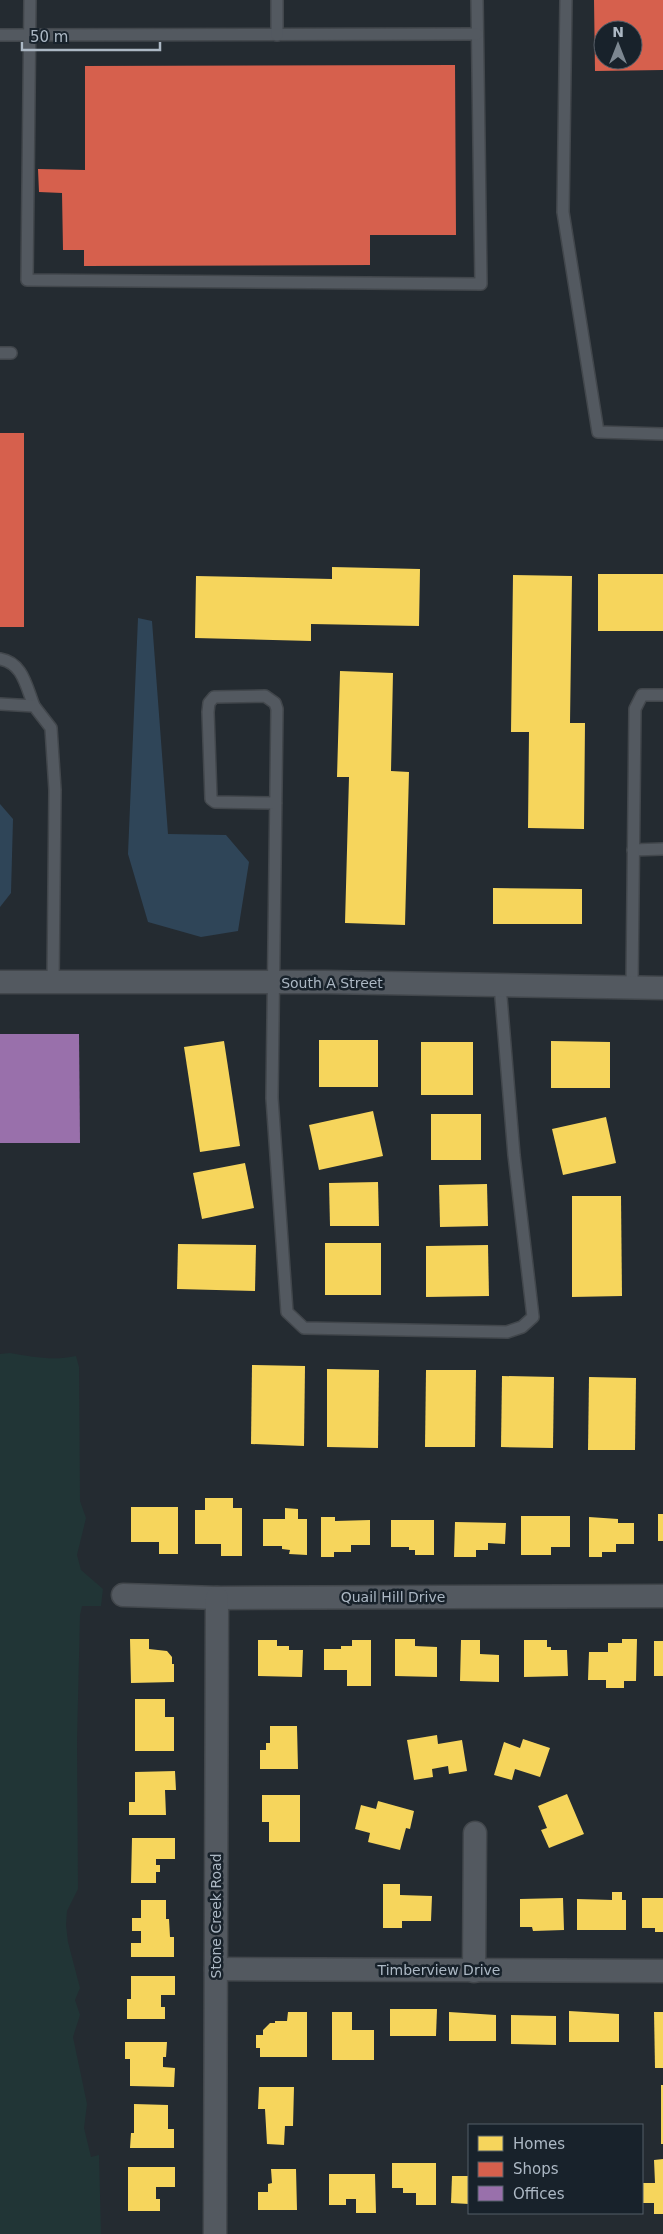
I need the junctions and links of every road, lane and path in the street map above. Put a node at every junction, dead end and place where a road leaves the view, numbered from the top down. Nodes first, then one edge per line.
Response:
1 (30, 0) edge
2 (278, 0) edge
3 (477, 0) edge
4 (566, 0) edge
5 (477, 34) junction
6 (0, 35) edge
7 (30, 35) junction
8 (277, 35) junction
9 (663, 434) edge
10 (0, 659) edge
11 (663, 695) edge
12 (0, 704) edge
13 (34, 706) junction
14 (276, 803) junction
15 (663, 849) edge
16 (633, 850) junction
17 (0, 982) edge
18 (53, 982) junction
19 (274, 982) junction
20 (500, 985) junction
21 (632, 987) junction
22 (663, 988) edge
23 (123, 1595) dead end
24 (663, 1596) edge
25 (218, 1598) junction
26 (475, 1833) dead end
27 (216, 1969) junction
28 (474, 1971) junction
29 (663, 1971) edge
30 (215, 2234) edge

1 - 7 lane
2 - 8 lane
3 - 5 lane
4 - 9 lane
5 - 7 lane
5 - 8 lane
6 - 7 lane
7 - 8 lane
10 - 13 lane
11 - 16 lane
12 - 13 lane
13 - 18 lane
14 - 14 lane
14 - 19 lane
15 - 16 lane
16 - 21 lane
17 - 18 street, South A Street
18 - 19 street, South A Street
19 - 20 street, South A Street
19 - 20 lane
20 - 21 street, South A Street
21 - 22 street, South A Street
23 - 25 street, Quail Hill Drive
24 - 25 street, Quail Hill Drive
25 - 27 street, Stone Creek Road
26 - 28 street
27 - 28 street, Timberview Drive
27 - 30 street, Stone Creek Road
28 - 29 street, Timberview Drive

